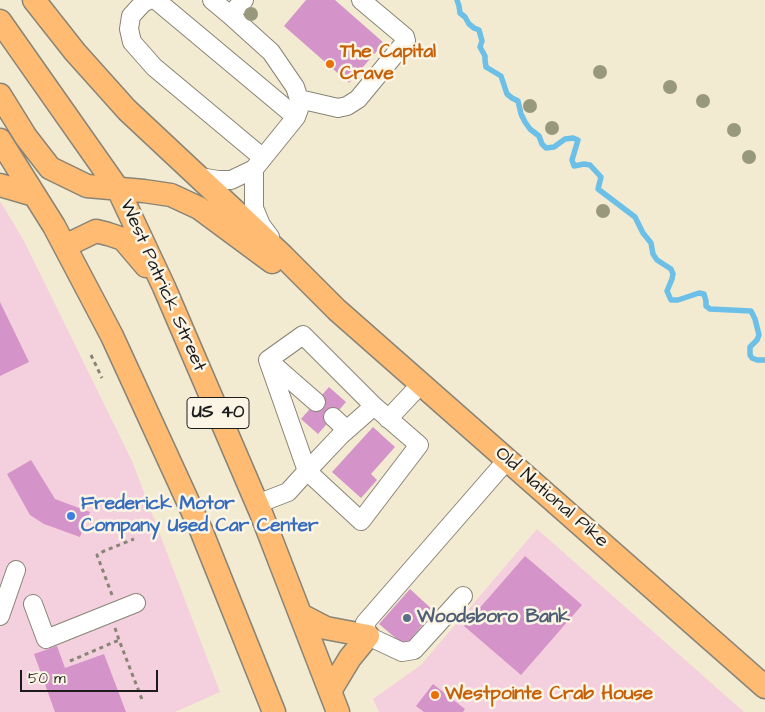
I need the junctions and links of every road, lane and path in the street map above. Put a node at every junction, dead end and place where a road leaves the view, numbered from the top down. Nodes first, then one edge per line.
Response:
1 (34, 0) edge
2 (149, 0) edge
3 (156, 0) edge
4 (212, 0) edge
5 (244, 0) edge
6 (361, 0) edge
7 (230, 15) junction
8 (0, 21) edge
9 (0, 95) edge
10 (299, 99) junction
11 (296, 117) junction
12 (0, 140) edge
13 (258, 163) junction
14 (200, 177) junction
15 (0, 184) edge
16 (118, 188) junction
17 (34, 195) junction
18 (65, 246) junction
19 (283, 256) junction
20 (164, 287) junction
21 (337, 310) junction
22 (90, 355) dead end
23 (268, 360) junction
24 (102, 378) dead end
25 (421, 384) junction
26 (316, 402) dead end
27 (374, 406) junction
28 (334, 417) dead end
29 (388, 419) junction
30 (347, 430) junction
31 (507, 460) junction
32 (307, 471) junction
33 (256, 504) junction
34 (16, 570) dead end
35 (463, 596) dead end
36 (136, 603) dead end
37 (32, 604) dead end
38 (301, 615) junction
39 (0, 616) edge
40 (368, 636) junction
41 (119, 640) dead end
42 (70, 661) dead end
43 (765, 687) edge
44 (330, 691) junction
45 (274, 712) edge
46 (338, 712) edge

1 - 14 main road
2 - 13 lane
3 - 11 lane
4 - 7 lane
5 - 7 lane
6 - 10 lane
7 - 10 lane
8 - 16 main road, West Patrick Street / US 40
9 - 16 main road
10 - 11 lane
11 - 13 lane
12 - 17 main road
13 - 14 lane
13 - 19 lane
14 - 19 main road
15 - 17 main road
16 - 20 main road, West Patrick Street / US 40
16 - 21 main road
17 - 18 main road
18 - 20 main road
18 - 45 main road
19 - 21 main road
20 - 33 main road, West Patrick Street / US 40
21 - 25 main road, Old National Pike
22 - 24 path
23 - 26 lane
23 - 27 lane
23 - 32 lane
25 - 29 lane
25 - 31 main road, Old National Pike
27 - 29 lane
27 - 30 lane
28 - 30 lane
29 - 32 lane
30 - 32 lane
31 - 40 lane
31 - 43 main road, Old National Pike
32 - 33 lane
33 - 38 main road, West Patrick Street / US 40
34 - 39 lane
35 - 40 lane
36 - 37 lane
38 - 40 main road
38 - 44 main road, West Patrick Street / US 40
40 - 44 main road
41 - 42 path
44 - 46 main road, West Patrick Street / US 40

